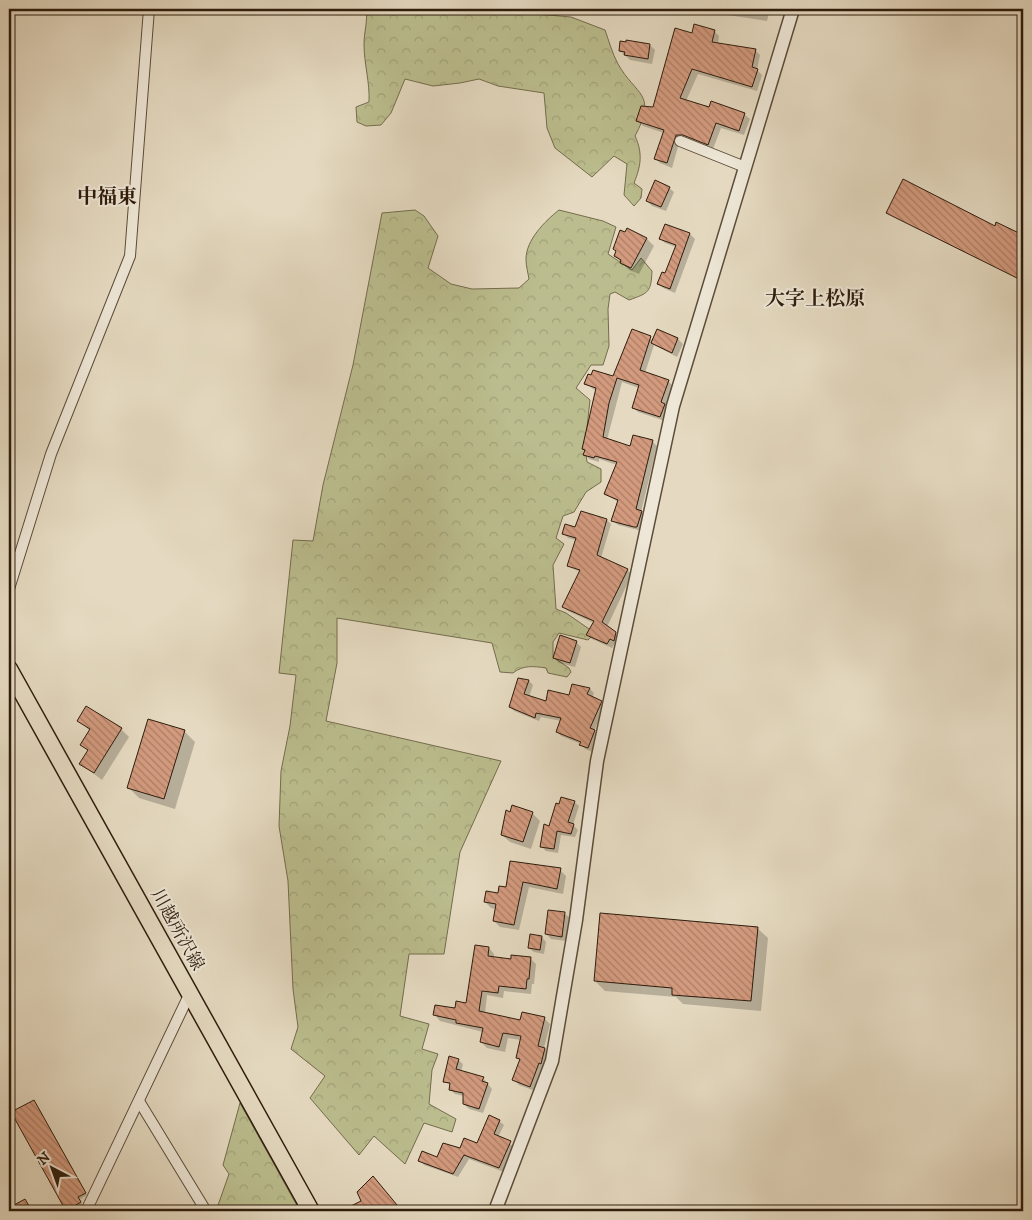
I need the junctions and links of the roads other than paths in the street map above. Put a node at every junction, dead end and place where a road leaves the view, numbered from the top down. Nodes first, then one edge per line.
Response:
1 (149, 9) edge
2 (793, 9) edge
3 (680, 141) dead end
4 (745, 167) junction
5 (9, 589) edge
6 (9, 668) edge
7 (190, 993) junction
8 (139, 1101) junction
9 (86, 1211) edge
10 (206, 1211) edge
11 (311, 1211) edge
12 (495, 1211) edge

1 - 5 street
2 - 4 street
3 - 4 street
4 - 12 street
6 - 7 main road, 川越所沢線
7 - 8 street
7 - 11 main road, 川越所沢線
8 - 9 street
8 - 10 street

